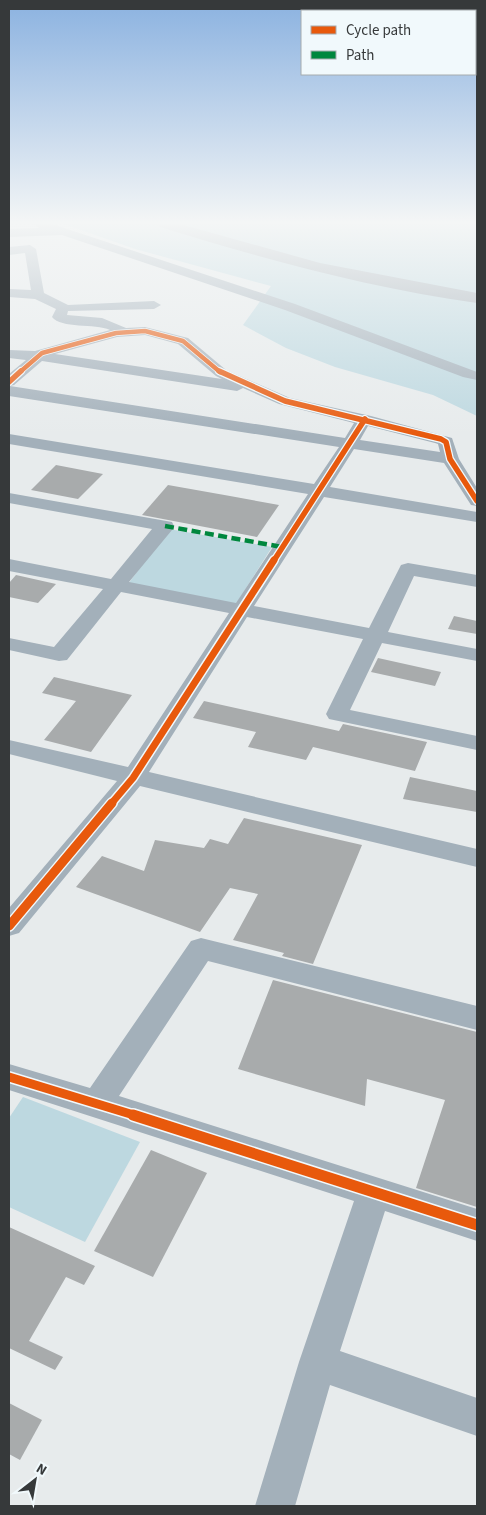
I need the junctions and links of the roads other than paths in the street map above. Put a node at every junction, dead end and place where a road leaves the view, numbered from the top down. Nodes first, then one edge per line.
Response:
1 (29, 295) edge
2 (38, 295) joint
3 (253, 295) edge
4 (460, 295) edge
5 (477, 298) edge
6 (154, 305) dead end
7 (63, 308) junction
8 (122, 332) junction
9 (9, 354) edge
10 (39, 356) junction
11 (477, 376) edge
12 (9, 382) edge
13 (255, 388) junction
14 (9, 391) edge
15 (365, 419) junction
16 (9, 440) edge
17 (349, 444) junction
18 (450, 459) junction
19 (318, 491) junction
20 (9, 498) edge
21 (477, 501) edge
22 (477, 517) edge
23 (9, 565) edge
24 (477, 581) edge
25 (118, 586) junction
26 (242, 610) junction
27 (376, 635) junction
28 (9, 644) edge
29 (477, 655) edge
30 (477, 743) edge
31 (9, 747) edge
32 (133, 778) junction
33 (477, 858) edge
34 (9, 926) edge
35 (477, 1018) edge
36 (9, 1077) edge
37 (96, 1103) junction
38 (374, 1192) junction
39 (477, 1225) edge
40 (318, 1362) junction
41 (477, 1417) edge
42 (276, 1506) edge

1 - 2 street
2 - 7 street
3 - 11 street
4 - 5 highway
6 - 7 street
7 - 8 street
8 - 10 street
8 - 13 street
9 - 10 street
10 - 12 street
10 - 13 street
13 - 15 street
14 - 17 street
15 - 17 street
15 - 18 street
16 - 19 street
17 - 18 street
17 - 19 street
18 - 21 street
19 - 22 street
19 - 26 street
20 - 25 street
23 - 25 street
24 - 27 street
25 - 26 street
25 - 28 street
26 - 27 street
26 - 32 street
27 - 29 street
27 - 30 street
31 - 32 street
32 - 33 street
32 - 34 street
35 - 37 street
36 - 37 street
37 - 38 street
38 - 39 street
38 - 40 street
40 - 41 street
40 - 42 street

